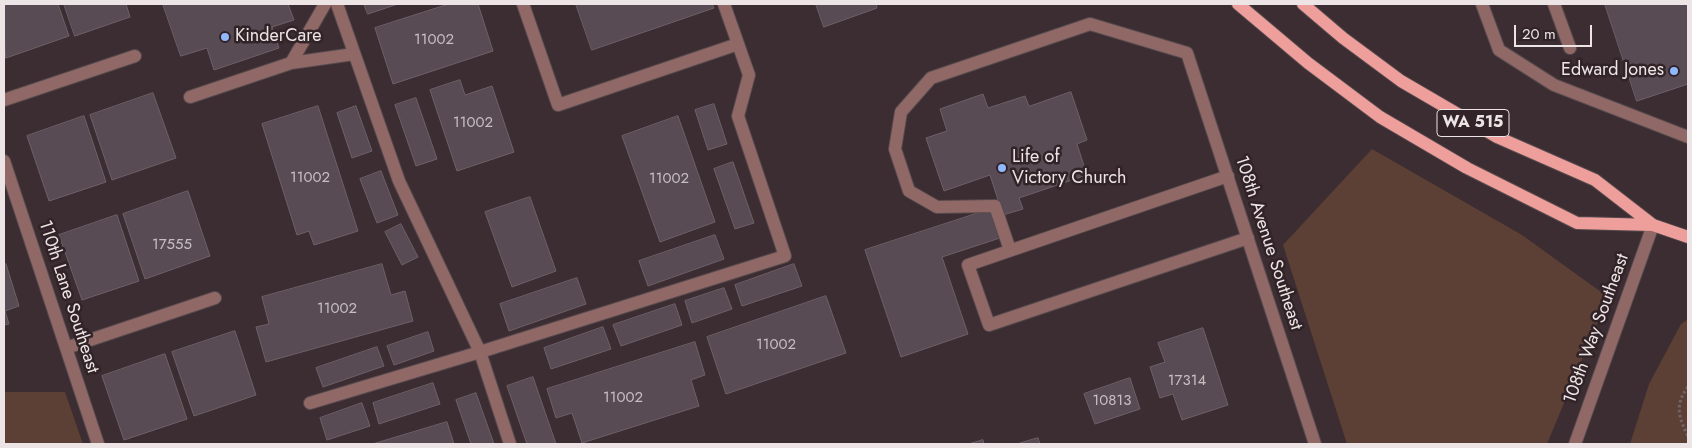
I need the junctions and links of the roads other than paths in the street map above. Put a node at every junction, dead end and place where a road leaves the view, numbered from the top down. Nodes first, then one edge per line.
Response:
1 (325, 4) edge
2 (337, 4) edge
3 (524, 4) edge
4 (724, 4) edge
5 (1238, 4) edge
6 (1302, 4) edge
7 (1485, 4) edge
8 (1554, 4) edge
9 (738, 44) junction
10 (1570, 48) dead end
11 (354, 54) junction
12 (135, 56) dead end
13 (291, 63) junction
14 (190, 97) dead end
15 (4, 100) edge
16 (1688, 137) edge
17 (4, 161) edge
18 (1228, 176) junction
19 (1653, 225) junction
20 (1688, 237) edge
21 (1248, 238) junction
22 (1010, 250) junction
23 (215, 298) dead end
24 (66, 348) junction
25 (480, 352) junction
26 (310, 403) dead end
27 (98, 444) edge
28 (510, 444) edge
29 (1316, 444) edge
30 (1575, 444) edge

1 - 13 street
2 - 11 street
3 - 9 street
4 - 9 street
5 - 19 main road, WA 515
6 - 19 main road, WA 515
7 - 16 street
8 - 10 street
9 - 25 street
11 - 13 street
11 - 25 street
12 - 15 street
13 - 14 street
17 - 24 street, 110th Lane Southeast
18 - 21 street, 108th Avenue Southeast
18 - 22 street
18 - 22 street, 108th Avenue Southeast
19 - 20 main road, WA 515
19 - 30 street, 108th Way Southeast
21 - 22 street
21 - 29 street, 108th Avenue Southeast
23 - 24 street
24 - 27 street, 110th Lane Southeast
25 - 26 street
25 - 28 street

